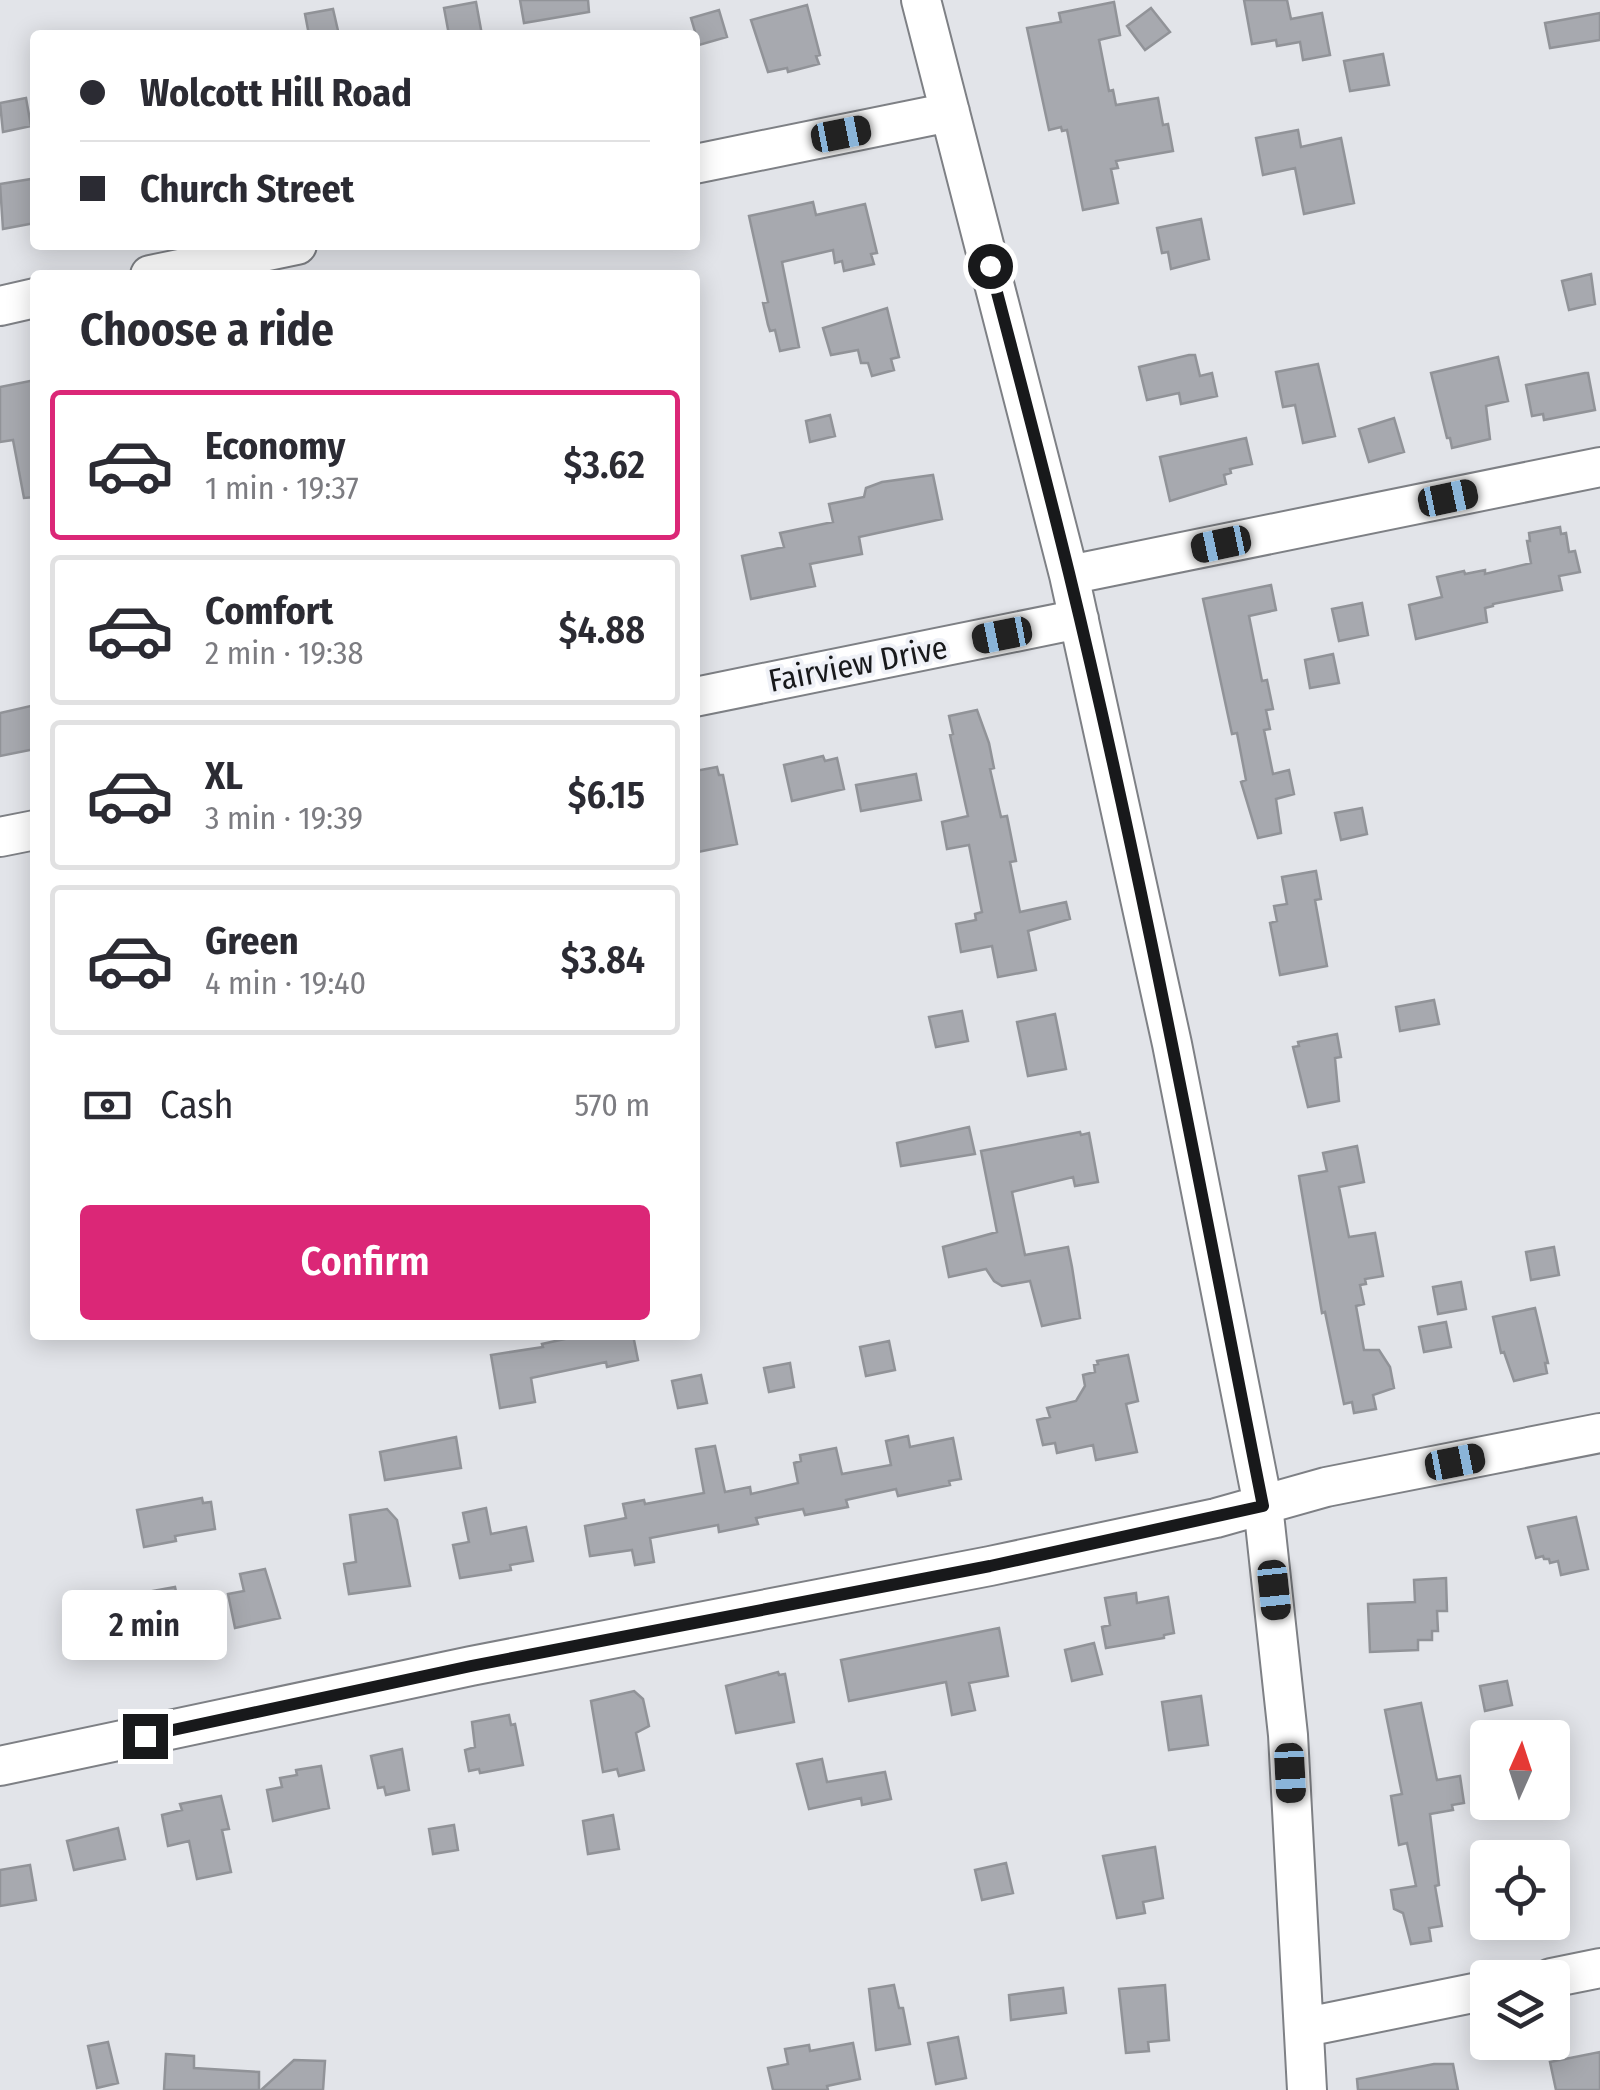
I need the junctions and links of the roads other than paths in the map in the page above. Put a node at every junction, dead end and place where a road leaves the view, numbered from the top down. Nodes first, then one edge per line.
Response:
1 (922, 0) edge
2 (950, 112) junction
3 (700, 163) edge
4 (272, 250) edge
5 (174, 270) edge
6 (30, 299) edge
7 (0, 306) edge
8 (1600, 467) edge
9 (1069, 575) junction
10 (1079, 619) junction
11 (700, 696) edge
12 (30, 831) edge
13 (0, 837) edge
14 (1600, 1433) edge
15 (1263, 1506) junction
16 (0, 1766) edge
17 (1600, 1968) edge
18 (1570, 1974) edge
19 (1470, 1994) edge
20 (1306, 2027) junction
21 (1305, 2090) edge

1 - 2 street
2 - 3 street
2 - 9 street
4 - 5 street
6 - 7 street
8 - 9 street
9 - 10 street
10 - 11 street, Fairview Drive
10 - 15 street
12 - 13 street
14 - 15 street
15 - 16 street
15 - 20 street
17 - 18 street
19 - 20 street
20 - 21 street

